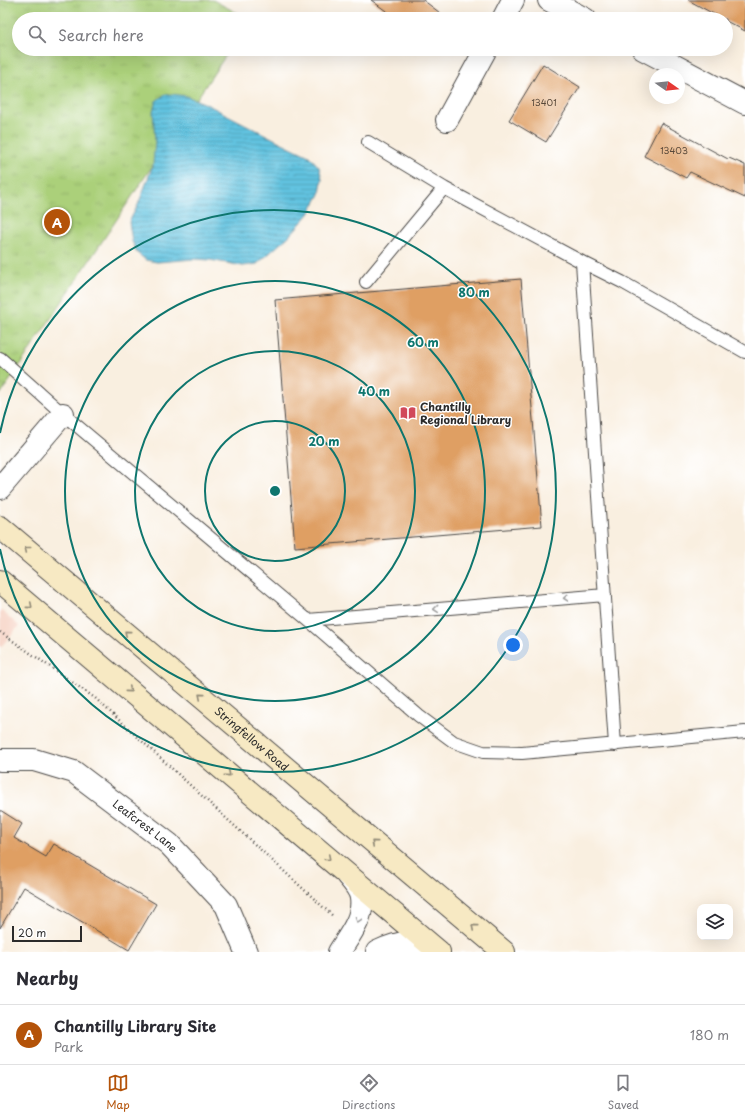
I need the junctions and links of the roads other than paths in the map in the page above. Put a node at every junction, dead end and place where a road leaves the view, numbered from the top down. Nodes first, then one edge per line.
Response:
1 (514, 0) edge
2 (549, 0) edge
3 (507, 12) edge
4 (572, 12) edge
5 (482, 56) edge
6 (655, 56) edge
7 (745, 103) edge
8 (447, 120) dead end
9 (368, 142) dead end
10 (444, 188) junction
11 (582, 262) junction
12 (366, 282) dead end
13 (745, 352) edge
14 (0, 358) edge
15 (63, 414) junction
16 (0, 488) edge
17 (0, 527) edge
18 (0, 581) edge
19 (605, 595) junction
20 (308, 620) junction
21 (745, 732) edge
22 (615, 745) junction
23 (0, 760) edge
24 (344, 872) junction
25 (246, 952) edge
26 (340, 952) edge
27 (377, 952) edge
28 (435, 952) edge
29 (439, 952) edge
30 (504, 952) edge

1 - 3 street
2 - 4 street
5 - 8 street
6 - 7 street
9 - 10 lane
10 - 11 lane
10 - 12 lane
11 - 13 lane
11 - 19 lane
14 - 15 lane
15 - 16 street
15 - 20 lane
30 -> 17 main road, Stringfellow Road
18 -> 24 main road
19 -> 20 lane
19 - 22 lane
20 - 22 lane
21 - 22 lane
23 - 25 street, Leafcrest Lane
24 -> 26 street
24 - 29 main road
27 - 28 street

